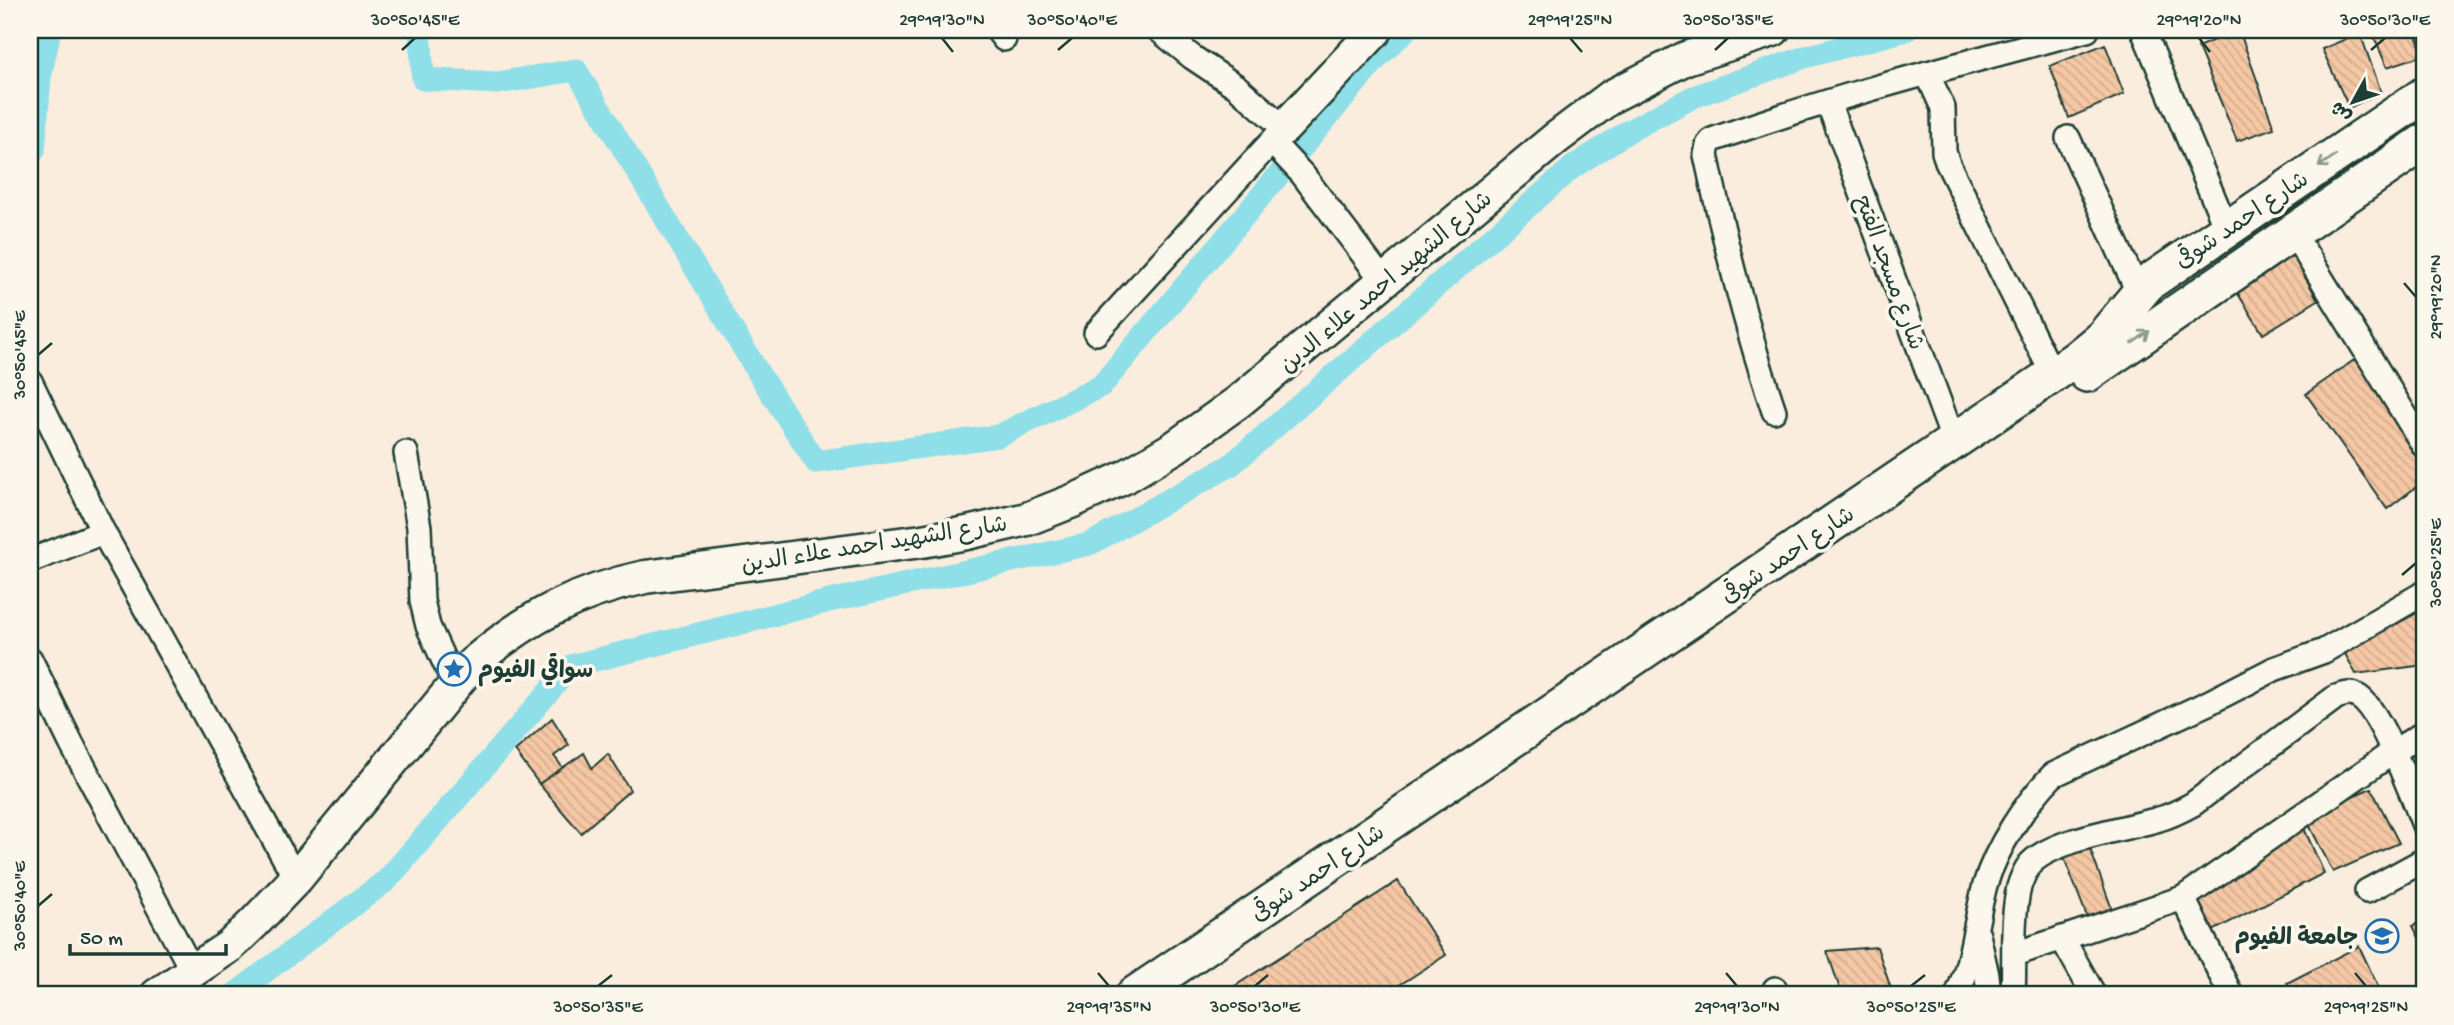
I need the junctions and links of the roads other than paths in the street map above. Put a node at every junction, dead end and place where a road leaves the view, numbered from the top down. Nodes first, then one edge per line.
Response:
1 (1159, 30) edge
2 (1376, 30) edge
3 (1773, 30) edge
4 (2087, 30) edge
5 (2143, 30) edge
6 (1927, 73) junction
7 (2424, 95) edge
8 (1828, 102) junction
9 (2068, 138) dead end
10 (1280, 141) junction
11 (2424, 142) edge
12 (2227, 230) junction
13 (2294, 234) junction
14 (1384, 282) junction
15 (2148, 284) junction
16 (2182, 309) junction
17 (1096, 334) dead end
18 (2053, 375) junction
19 (30, 381) edge
20 (1774, 411) dead end
21 (1954, 442) junction
22 (2424, 446) edge
23 (406, 453) dead end
24 (103, 532) junction
25 (30, 561) edge
26 (2424, 593) edge
27 (30, 659) edge
28 (454, 683) junction
29 (2424, 733) edge
30 (2393, 752) junction
31 (2424, 825) edge
32 (2424, 860) edge
33 (296, 879) junction
34 (2367, 891) dead end
35 (2183, 898) junction
36 (1977, 929) junction
37 (2062, 938) junction
38 (2015, 954) junction
39 (193, 972) junction
40 (157, 995) edge
41 (1134, 995) edge
42 (1172, 995) edge
43 (1957, 995) edge
44 (1989, 995) edge
45 (2013, 995) edge
46 (2094, 995) edge
47 (2231, 995) edge

1 - 10 street
2 - 10 main road
3 - 14 main road, شارع الشهيد احمد علاء الدين
4 - 6 street
5 - 12 street
6 - 8 street
6 - 18 street
7 -> 12 main road, شارع احمد شوقى
8 - 20 street
8 - 21 street, شارع مسجد الفتح
9 - 15 street
10 - 14 street
10 - 17 street
11 - 13 main road, شارع احمد شوقى
12 - 15 main road, شارع احمد شوقى
13 - 16 main road, شارع احمد شوقى
13 - 22 street
14 - 28 main road, شارع الشهيد احمد علاء الدين
15 - 16 main road
15 - 18 main road, شارع احمد شوقى
42 -> 16 main road, شارع احمد شوقى
18 - 21 main road, شارع احمد شوقى
19 - 24 street
21 - 41 main road, شارع احمد شوقى
23 - 28 street
24 - 25 street
24 - 33 street
26 - 36 street
27 - 39 street
28 - 33 main road, شارع الشهيد احمد علاء الدين
29 - 30 street
30 - 31 street
30 - 35 street
30 - 38 street
32 - 34 street
33 - 39 main road, شارع الشهيد احمد علاء الدين
35 - 37 street
35 - 47 street
36 - 43 street
36 - 44 street
37 - 38 street
37 - 46 street
38 - 45 street
39 - 40 main road, شارع الشهيد احمد علاء الدين

